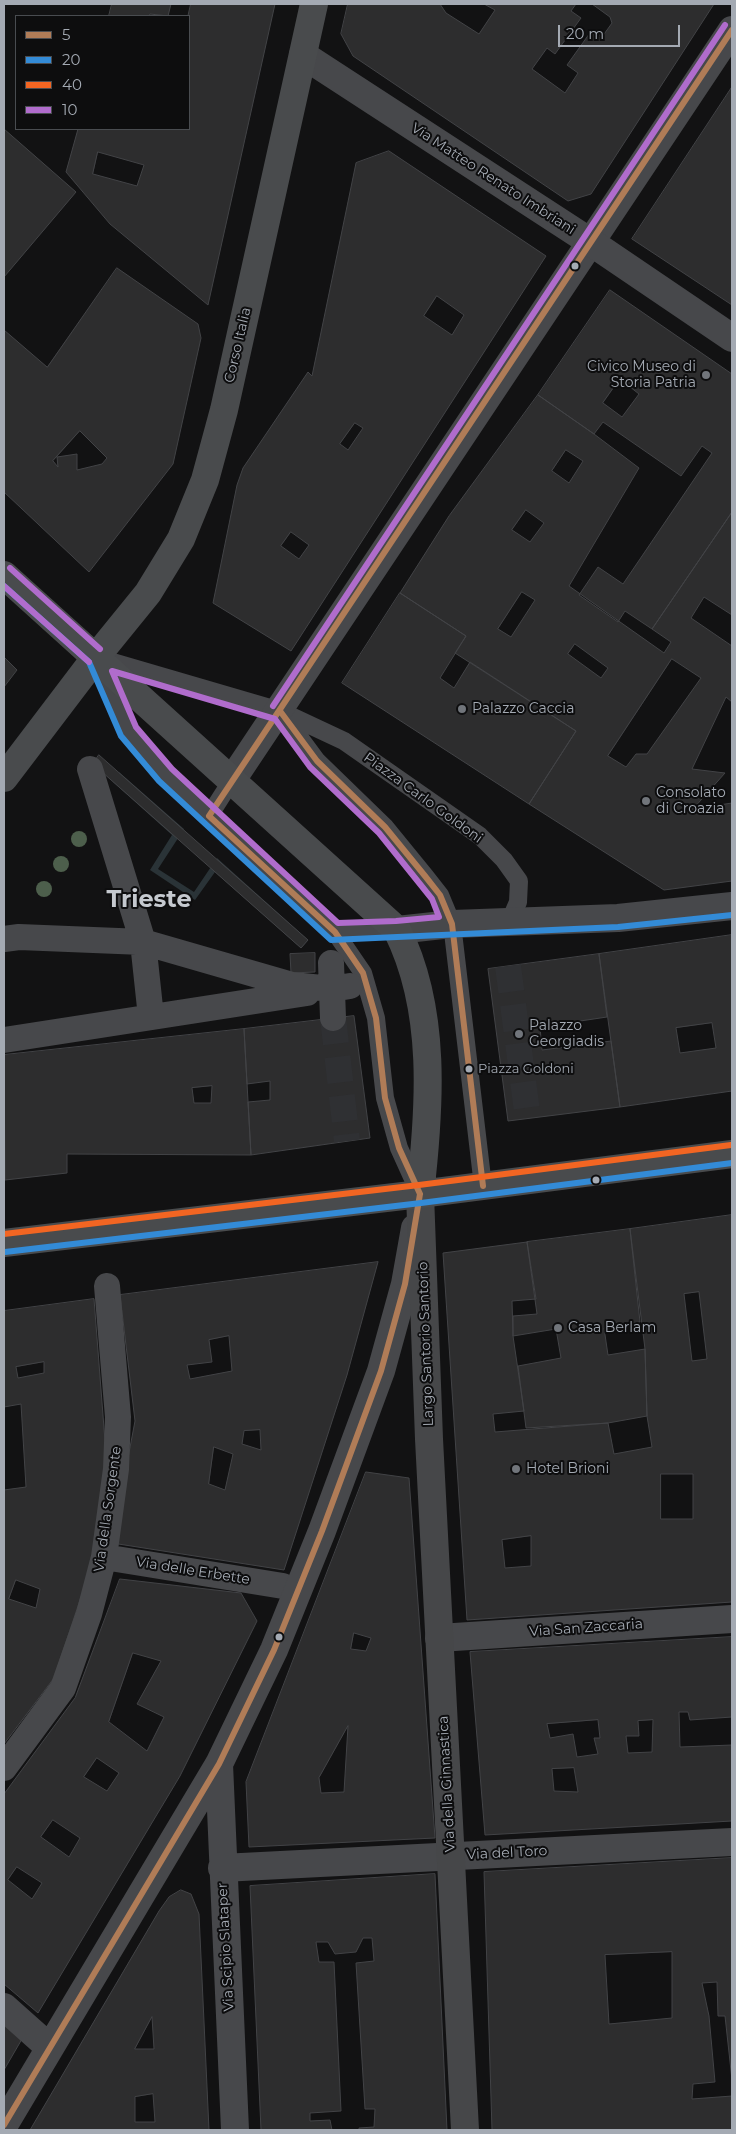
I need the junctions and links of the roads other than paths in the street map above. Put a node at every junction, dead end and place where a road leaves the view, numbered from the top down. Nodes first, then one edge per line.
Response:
1 (314, 4) edge
2 (732, 30) edge
3 (303, 54) junction
4 (592, 243) junction
5 (732, 338) edge
6 (4, 575) edge
7 (96, 658) junction
8 (280, 711) junction
9 (90, 769) dead end
10 (4, 778) edge
11 (232, 780) junction
12 (210, 816) junction
13 (732, 906) edge
14 (509, 922) junction
15 (452, 924) junction
16 (397, 930) junction
17 (335, 932) junction
18 (4, 939) edge
19 (143, 942) junction
20 (331, 963) dead end
21 (341, 988) junction
22 (151, 1017) junction
23 (333, 1018) tunnel mouth
24 (4, 1040) edge
25 (732, 1154) edge
26 (483, 1186) junction
27 (420, 1194) junction
28 (4, 1243) edge
29 (107, 1286) dead end
30 (429, 1439) joint
31 (104, 1557) junction
32 (283, 1586) dead end
33 (732, 1619) edge
34 (439, 1638) junction
35 (219, 1764) junction
36 (4, 1768) edge
37 (732, 1842) edge
38 (451, 1855) junction
39 (222, 1868) junction
40 (4, 2007) edge
41 (50, 2048) junction
42 (4, 2126) edge
43 (235, 2130) edge
44 (465, 2130) edge

1 - 3 main road, Corso Italia
2 - 4 street
3 - 4 street, Via Matteo Renato Imbriani
3 - 7 main road, Corso Italia
4 - 5 street, Via Matteo Renato Imbriani
4 - 8 street
6 - 7 main road
7 - 8 lane, Piazza Carlo Goldoni
7 - 10 main road
7 - 11 main road
7 - 12 lane
8 - 11 street
8 - 14 lane, Piazza Carlo Goldoni
8 - 15 lane
9 - 19 street
11 - 12 lane
11 - 16 main road
12 - 17 lane
13 - 14 street
14 - 15 street
15 - 16 street
15 - 26 lane
16 - 17 lane
16 - 27 main road
17 - 27 lane
18 - 19 street
19 - 21 street
19 - 22 street
20 - 21 street
21 - 22 street
21 - 23 street
22 - 24 street
25 - 26 main road
26 - 27 main road
27 - 28 main road
27 - 30 main road, Largo Santorio Santorio
27 - 35 street, Largo Santorio Santorio
29 - 31 street, Via della Sorgente
30 - 34 main road, Via della Ginnastica
31 - 32 street, Via delle Erbette
31 - 36 street, Via della Sorgente
33 - 34 street, Via San Zaccaria
34 - 38 main road, Via della Ginnastica
35 - 39 street, Via Scipio Slataper
35 - 41 street, Largo Santorio Santorio
37 - 38 street, Via del Toro
38 - 39 street, Via del Toro
38 - 44 main road, Via della Ginnastica
39 - 43 street, Via Scipio Slataper
40 - 41 street
41 - 42 street, Largo Santorio Santorio

